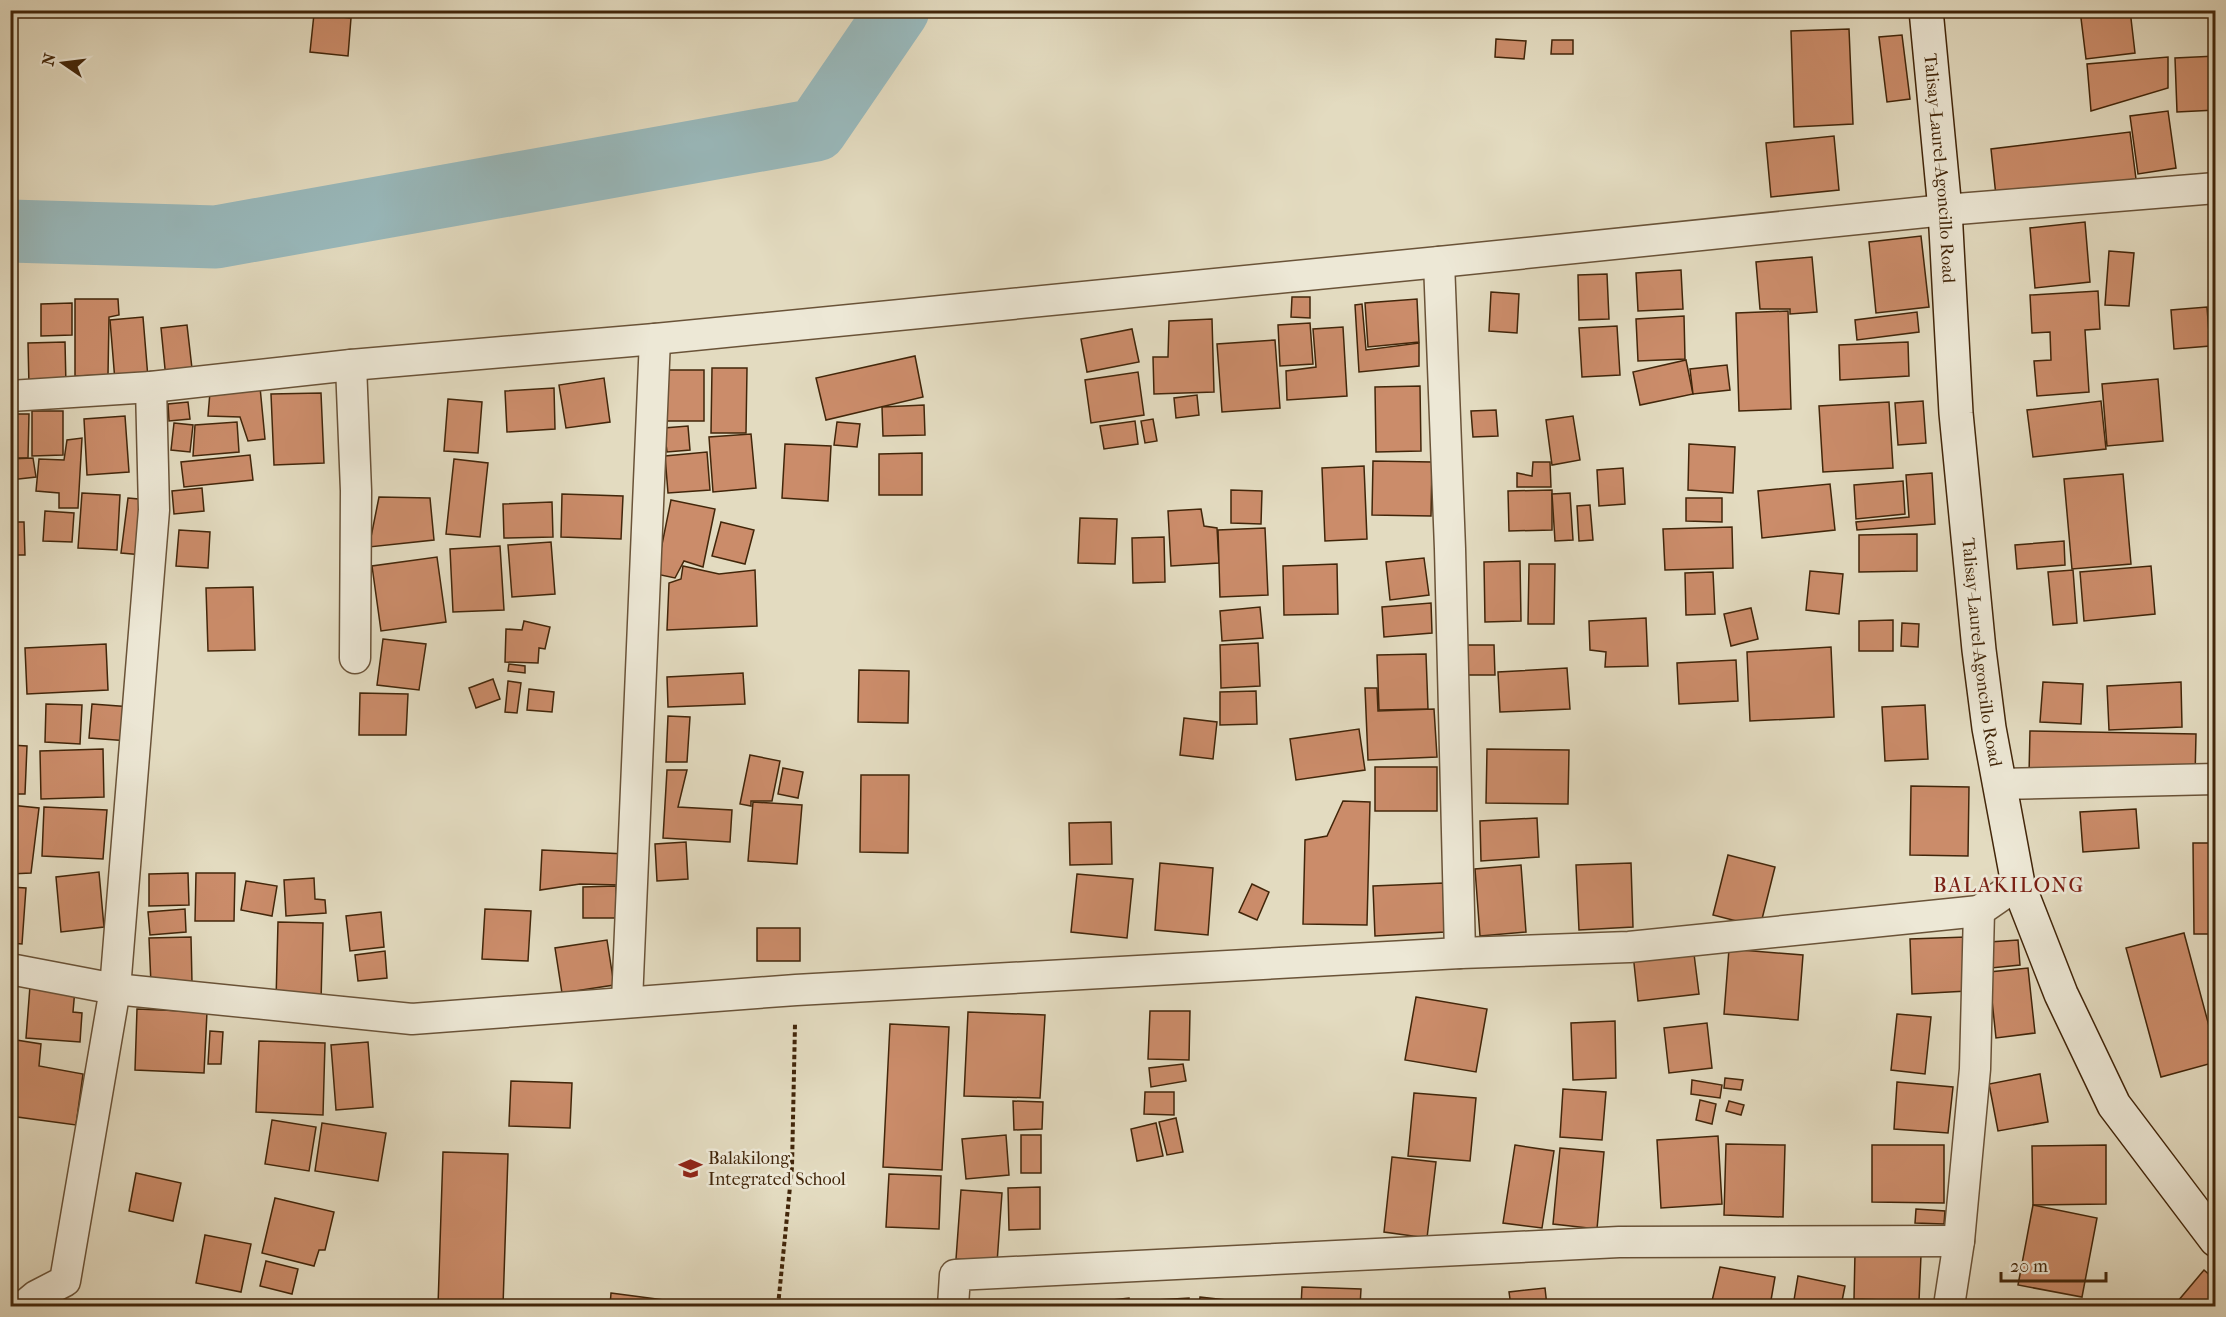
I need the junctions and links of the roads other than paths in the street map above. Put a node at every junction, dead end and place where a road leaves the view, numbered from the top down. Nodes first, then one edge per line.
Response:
1 (1926, 10) edge
2 (2216, 188) edge
3 (1945, 210) junction
4 (1438, 262) junction
5 (655, 339) junction
6 (351, 365) junction
7 (151, 387) junction
8 (10, 396) edge
9 (355, 658) dead end
10 (2216, 779) edge
11 (2000, 784) junction
12 (2018, 884) junction
13 (1979, 911) junction
14 (1460, 953) junction
15 (10, 969) edge
16 (114, 989) junction
17 (627, 1002) junction
18 (2216, 1240) edge
19 (1959, 1241) junction
20 (24, 1306) edge
21 (953, 1306) edge
22 (1948, 1306) edge

1 - 3 main road, Talisay-Laurel-Agoncillo Road
2 - 3 street
3 - 4 street
3 - 11 main road, Talisay-Laurel-Agoncillo Road
4 - 5 street
4 - 14 street
5 - 6 street
5 - 17 street
6 - 7 street
6 - 9 street
7 - 8 street
7 - 16 street
10 - 11 street
11 - 12 main road, Talisay-Laurel-Agoncillo Road
12 - 13 street
12 - 18 main road, Talisay-Laurel-Agoncillo Road
13 - 14 street
13 - 19 street
14 - 17 street
15 - 16 street
16 - 17 street
16 - 20 street
19 - 21 street
19 - 22 street

